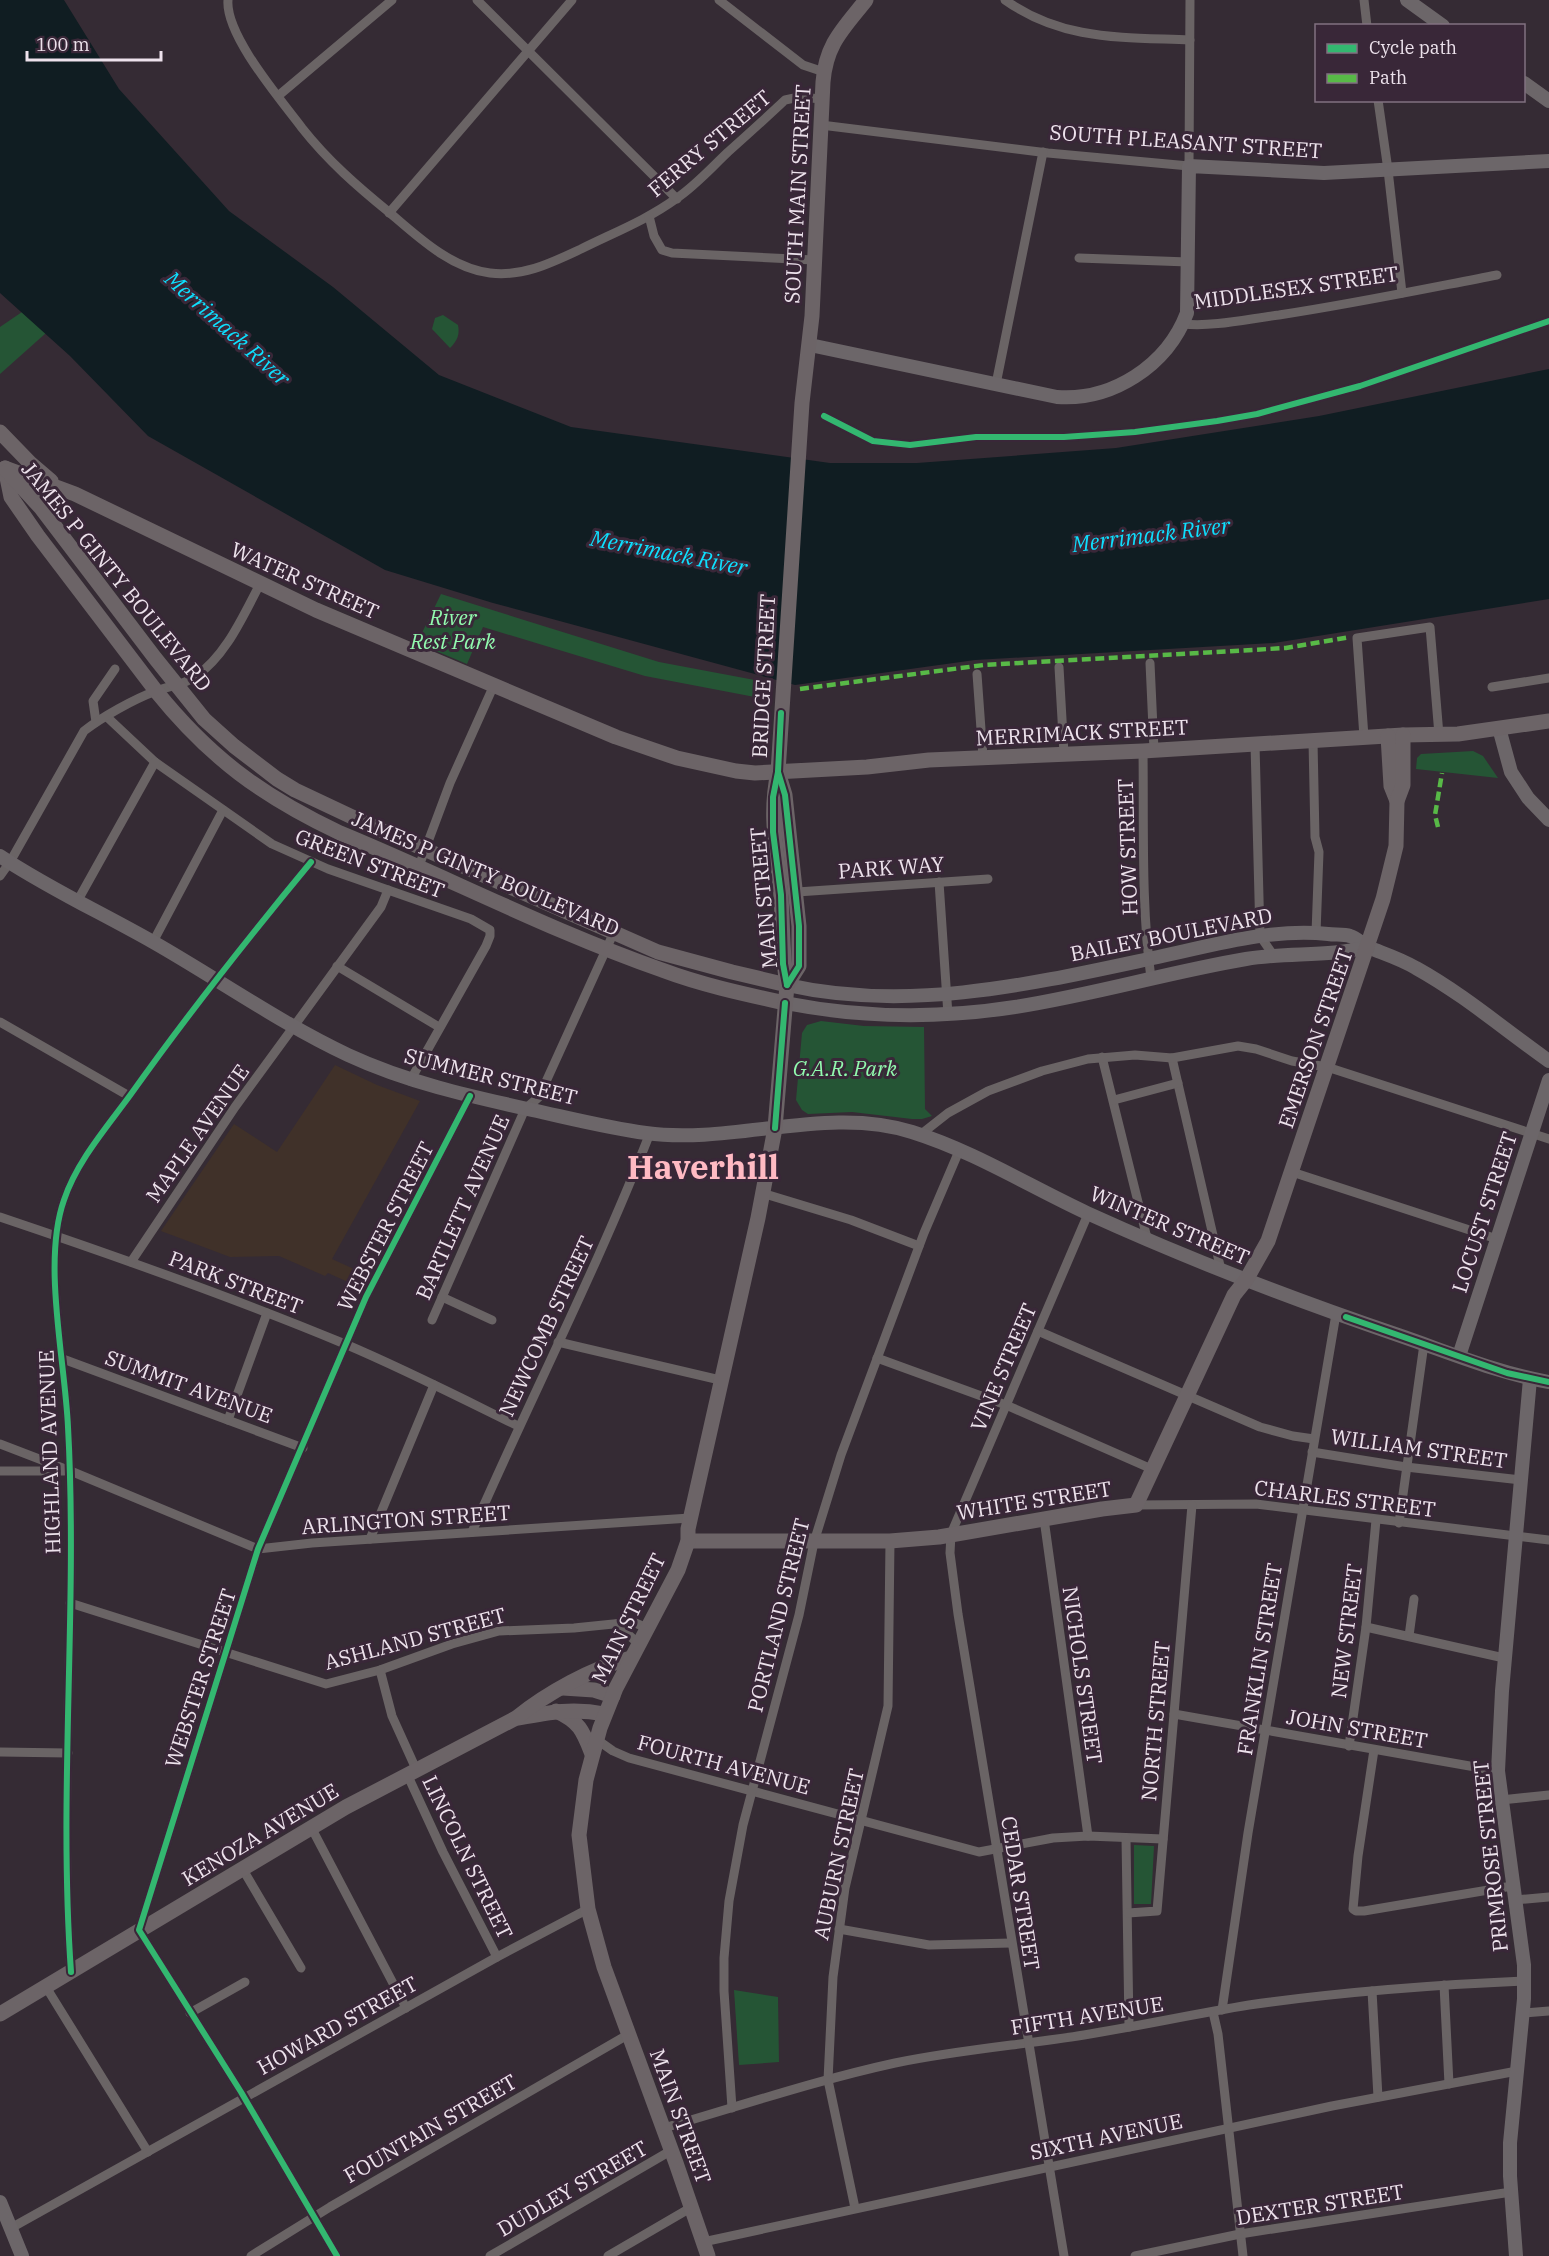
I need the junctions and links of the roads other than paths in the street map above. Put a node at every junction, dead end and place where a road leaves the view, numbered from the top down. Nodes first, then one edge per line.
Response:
1 (228, 0) edge
2 (392, 0) edge
3 (572, 0) edge
4 (719, 0) edge
5 (866, 0) edge
6 (1005, 0) edge
7 (1190, 0) edge
8 (1364, 0) edge
9 (1407, 0) edge
10 (480, 1) edge
11 (1367, 24) edge
12 (1440, 24) edge
13 (1190, 40) junction
14 (529, 51) junction
15 (824, 72) junction
16 (1525, 84) edge
17 (278, 96) junction
18 (822, 99) junction
19 (1549, 101) edge
20 (1378, 102) edge
21 (821, 125) junction
22 (1043, 152) junction
23 (1549, 161) edge
24 (1189, 166) junction
25 (1388, 170) junction
26 (677, 199) junction
27 (389, 213) junction
28 (649, 216) junction
29 (1079, 258) dead end
30 (814, 260) junction
31 (1188, 262) junction
32 (1497, 275) dead end
33 (1402, 293) junction
34 (1183, 324) junction
35 (810, 345) junction
36 (996, 384) junction
37 (802, 403) joint
38 (0, 432) edge
39 (2, 466) edge
40 (58, 487) junction
41 (260, 584) junction
42 (1150, 663) dead end
43 (1059, 667) dead end
44 (115, 669) dead end
45 (978, 674) dead end
46 (1549, 678) edge
47 (494, 685) junction
48 (177, 686) junction
49 (1492, 687) dead end
50 (156, 691) junction
51 (106, 717) junction
52 (1549, 721) edge
53 (96, 722) junction
54 (1499, 728) junction
55 (1439, 735) junction
56 (1396, 736) junction
57 (1364, 737) junction
58 (1313, 741) junction
59 (1255, 744) junction
60 (1148, 750) junction
61 (1064, 754) junction
62 (983, 757) junction
63 (155, 762) junction
64 (778, 772) junction
65 (223, 810) junction
66 (1549, 820) edge
67 (424, 849) junction
68 (5, 859) edge
69 (311, 862) junction
70 (418, 866) junction
71 (0, 876) edge
72 (987, 879) dead end
73 (939, 882) junction
74 (388, 890) junction
75 (797, 892) junction
76 (78, 900) junction
77 (614, 932) junction
78 (1316, 933) junction
79 (1260, 936) junction
80 (153, 942) junction
81 (1368, 946) junction
82 (606, 948) junction
83 (1274, 956) junction
84 (1149, 959) junction
85 (337, 966) junction
86 (1152, 978) junction
87 (215, 979) junction
88 (787, 985) junction
89 (945, 993) junction
90 (786, 1004) junction
91 (948, 1015) junction
92 (0, 1022) edge
93 (294, 1027) junction
94 (439, 1027) junction
95 (1102, 1057) junction
96 (1172, 1058) junction
97 (1549, 1061) edge
98 (1327, 1067) junction
99 (1549, 1080) edge
100 (410, 1081) junction
101 (1178, 1083) junction
102 (129, 1096) junction
103 (470, 1096) junction
104 (1114, 1100) junction
105 (525, 1108) junction
106 (775, 1128) junction
107 (650, 1133) junction
108 (1532, 1134) junction
109 (920, 1135) junction
110 (1549, 1139) edge
111 (959, 1151) junction
112 (1292, 1172) junction
113 (762, 1193) junction
114 (1088, 1214) junction
115 (0, 1217) edge
116 (57, 1236) junction
117 (1147, 1238) junction
118 (1497, 1239) junction
119 (919, 1246) junction
120 (131, 1262) junction
121 (1221, 1270) junction
122 (1246, 1280) junction
123 (442, 1297) junction
124 (267, 1313) junction
125 (1336, 1314) junction
126 (432, 1320) dead end
127 (492, 1320) dead end
128 (1038, 1331) junction
129 (558, 1342) junction
130 (345, 1344) junction
131 (1424, 1344) junction
132 (1459, 1356) junction
133 (876, 1358) junction
134 (63, 1359) junction
135 (1530, 1379) junction
136 (720, 1380) junction
137 (1549, 1382) edge
138 (434, 1385) junction
139 (1188, 1396) junction
140 (1006, 1405) junction
141 (228, 1420) junction
142 (518, 1426) junction
143 (1314, 1439) junction
144 (0, 1444) edge
145 (303, 1448) junction
146 (1312, 1452) junction
147 (1406, 1467) junction
148 (1154, 1470) junction
149 (0, 1471) edge
150 (69, 1471) junction
151 (1521, 1480) junction
152 (1192, 1504) junction
153 (1136, 1505) junction
154 (1302, 1510) junction
155 (690, 1518) junction
156 (1044, 1519) junction
157 (1376, 1520) junction
158 (1399, 1522) junction
159 (472, 1532) junction
160 (951, 1534) junction
161 (1516, 1537) junction
162 (370, 1539) junction
163 (688, 1540) junction
164 (1549, 1540) edge
165 (890, 1541) junction
166 (814, 1542) junction
167 (258, 1549) junction
168 (1414, 1599) dead end
169 (70, 1603) junction
170 (616, 1624) junction
171 (1366, 1627) junction
172 (647, 1628) junction
173 (1409, 1636) junction
174 (639, 1644) junction
175 (227, 1653) junction
176 (631, 1658) junction
177 (1504, 1658) junction
178 (380, 1670) junction
179 (563, 1688) junction
180 (613, 1696) junction
181 (556, 1711) junction
182 (605, 1714) junction
183 (1174, 1714) junction
184 (516, 1718) junction
185 (1266, 1729) junction
186 (1350, 1746) junction
187 (594, 1747) junction
188 (1374, 1750) junction
189 (0, 1752) edge
190 (68, 1753) junction
191 (1498, 1771) junction
192 (411, 1772) junction
193 (752, 1791) junction
194 (1549, 1796) edge
195 (1501, 1800) junction
196 (861, 1821) junction
197 (310, 1827) junction
198 (1088, 1836) junction
199 (1126, 1838) junction
200 (1162, 1839) junction
201 (996, 1850) junction
202 (242, 1868) junction
203 (1513, 1893) junction
204 (1549, 1898) edge
205 (588, 1909) junction
206 (1128, 1913) junction
207 (839, 1929) junction
208 (139, 1930) junction
209 (1011, 1943) junction
210 (496, 1957) junction
211 (301, 1968) dead end
212 (71, 1972) junction
213 (1524, 1981) junction
214 (244, 1982) dead end
215 (1444, 1985) junction
216 (46, 1987) junction
217 (1372, 1991) junction
218 (406, 2008) junction
219 (1218, 2011) junction
220 (1549, 2011) edge
221 (190, 2013) junction
222 (1523, 2013) junction
223 (0, 2014) edge
224 (1129, 2027) junction
225 (629, 2034) junction
226 (1028, 2044) junction
227 (1517, 2071) junction
228 (828, 2080) junction
229 (1449, 2084) junction
230 (1378, 2097) junction
231 (244, 2098) junction
232 (732, 2108) junction
233 (664, 2128) junction
234 (1227, 2129) junction
235 (672, 2150) junction
236 (148, 2152) junction
237 (1049, 2166) junction
238 (1511, 2192) junction
239 (0, 2202) edge
240 (692, 2207) junction
241 (855, 2208) junction
242 (314, 2217) junction
243 (10, 2228) junction
244 (1240, 2234) junction
245 (705, 2249) edge
246 (22, 2256) edge
247 (251, 2256) edge
248 (337, 2256) edge
249 (490, 2256) edge
250 (608, 2256) edge
251 (1064, 2256) edge
252 (1136, 2256) edge
253 (1243, 2256) edge
254 (1516, 2256) edge

1 - 17 street, FERRY STREET
2 - 17 street
3 - 14 street
4 - 15 street
5 - 15 main road, SOUTH MAIN STREET
6 - 13 street
7 - 13 street
8 - 11 street
9 - 12 main road
10 - 14 street
13 - 24 street
14 - 26 street
14 - 27 street
15 - 18 main road, SOUTH MAIN STREET
16 - 19 main road
17 - 27 street, FERRY STREET
18 - 21 main road, SOUTH MAIN STREET
18 - 26 street, FERRY STREET
20 - 25 street
21 - 22 street, SOUTH PLEASANT STREET
21 - 30 main road, SOUTH MAIN STREET
22 - 24 street, SOUTH PLEASANT STREET
22 - 36 street
23 - 25 main road, SOUTH PLEASANT STREET
24 - 25 main road, SOUTH PLEASANT STREET
24 - 31 main road
25 - 33 street
26 - 28 street, FERRY STREET
27 - 28 street, FERRY STREET
28 - 30 street
29 - 31 street
30 - 35 main road, SOUTH MAIN STREET
31 - 34 main road
32 - 33 street, MIDDLESEX STREET
33 - 34 street, MIDDLESEX STREET
34 - 36 main road, MIDDLESEX STREET
35 - 36 main road, MIDDLESEX STREET
35 - 37 main road, SOUTH MAIN STREET
37 - 64 main road, BRIDGE STREET
38 - 40 main road, WATER STREET
39 - 40 main road, WATER STREET
39 - 48 main road, JAMES P GINTY BOULEVARD
39 - 50 main road, JAMES P GINTY BOULEVARD
40 - 41 main road, WATER STREET
41 - 47 main road, WATER STREET
41 - 48 street
42 - 60 street, HOW STREET
43 - 61 street
44 - 53 street
45 - 62 street
46 - 49 street
47 - 64 main road, WATER STREET
47 - 67 street
48 - 50 street
48 - 67 main road, JAMES P GINTY BOULEVARD
50 - 51 street
50 - 70 main road, JAMES P GINTY BOULEVARD
51 - 53 street
51 - 63 street, GREEN STREET
52 - 54 main road, MERRIMACK STREET
53 - 68 street
54 - 55 main road, MERRIMACK STREET
54 - 66 main road
55 - 56 main road, MERRIMACK STREET
55 - 57 street
56 - 57 main road, MERRIMACK STREET
56 - 81 main road, EMERSON STREET
57 - 58 main road, MERRIMACK STREET
58 - 59 main road, MERRIMACK STREET
58 - 78 street
59 - 60 main road, MERRIMACK STREET
59 - 79 street
60 - 61 main road, MERRIMACK STREET
60 - 84 street, HOW STREET
61 - 62 main road, MERRIMACK STREET
62 - 64 main road, MERRIMACK STREET
63 - 65 street, GREEN STREET
63 - 76 street
64 - 75 main road, MAIN STREET
64 - 88 main road, MAIN STREET
65 - 69 street, GREEN STREET
65 - 80 street
67 - 70 street
67 - 77 main road, JAMES P GINTY BOULEVARD
68 - 71 street
68 - 76 main road, SUMMER STREET
69 - 74 street, GREEN STREET
69 - 87 street, HIGHLAND AVENUE
70 - 82 main road, JAMES P GINTY BOULEVARD
72 - 73 street, PARK WAY
73 - 75 street, PARK WAY
73 - 89 street
74 - 85 street, MAPLE AVENUE
74 - 94 street, GREEN STREET
75 - 88 main road, MAIN STREET
76 - 80 main road, SUMMER STREET
77 - 82 street, BARTLETT AVENUE
77 - 88 main road, JAMES P GINTY BOULEVARD
78 - 79 main road, BAILEY BOULEVARD
78 - 81 main road, BAILEY BOULEVARD
79 - 83 street
79 - 84 main road, BAILEY BOULEVARD
80 - 87 main road, SUMMER STREET
81 - 83 main road, BAILEY BOULEVARD
81 - 97 main road
81 - 98 main road, EMERSON STREET
82 - 90 main road, JAMES P GINTY BOULEVARD
82 - 105 street, BARTLETT AVENUE
83 - 86 main road, BAILEY BOULEVARD
84 - 86 street, HOW STREET
84 - 89 main road, BAILEY BOULEVARD
85 - 93 street, MAPLE AVENUE
85 - 94 street
86 - 91 main road, BAILEY BOULEVARD
87 - 93 main road, SUMMER STREET
87 - 102 street, HIGHLAND AVENUE
88 - 89 main road, BAILEY BOULEVARD
88 - 90 main road, MAIN STREET
89 - 91 street
90 - 91 main road, BAILEY BOULEVARD
90 - 106 main road, MAIN STREET
92 - 102 street
93 - 100 main road, SUMMER STREET
93 - 120 street, MAPLE AVENUE
94 - 100 street, GREEN STREET
95 - 96 street
95 - 104 street
95 - 109 street
96 - 98 street
96 - 101 street
98 - 108 street
98 - 112 main road, EMERSON STREET
99 - 108 main road, LOCUST STREET
100 - 103 main road, SUMMER STREET
101 - 104 street
101 - 121 street
102 - 116 street, HIGHLAND AVENUE
103 - 105 main road, SUMMER STREET
103 - 130 street, WEBSTER STREET
104 - 117 street
105 - 107 main road, SUMMER STREET
105 - 123 street, BARTLETT AVENUE
106 - 107 main road, SUMMER STREET
106 - 109 main road, WINTER STREET
106 - 113 main road, MAIN STREET
107 - 129 street, NEWCOMB STREET
108 - 110 street
108 - 118 main road, LOCUST STREET
109 - 111 main road, WINTER STREET
111 - 114 main road, WINTER STREET
111 - 119 street, PORTLAND STREET
112 - 118 street
112 - 122 main road, EMERSON STREET
113 - 119 street
113 - 136 main road, MAIN STREET
114 - 117 main road, WINTER STREET
114 - 128 street, VINE STREET
115 - 116 street, PARK STREET
116 - 120 street, PARK STREET
116 - 134 street, HIGHLAND AVENUE
117 - 121 main road, WINTER STREET
118 - 132 main road, LOCUST STREET
119 - 133 street, PORTLAND STREET
120 - 124 street, PARK STREET
121 - 122 main road, WINTER STREET
122 - 125 main road, WINTER STREET
122 - 139 main road, WHITE STREET
123 - 126 street, BARTLETT AVENUE
123 - 127 street
124 - 130 street, PARK STREET
124 - 141 street
125 - 131 main road, WINTER STREET
125 - 143 street, FRANKLIN STREET
128 - 139 street, WILLIAM STREET
128 - 140 street, VINE STREET
129 - 136 street
129 - 142 street, NEWCOMB STREET
130 - 138 street, PARK STREET
130 - 145 street, WEBSTER STREET
131 - 132 main road, WINTER STREET
131 - 147 street
132 - 135 main road, WINTER STREET
133 - 140 street
133 - 166 street, PORTLAND STREET
134 - 141 street, SUMMIT AVENUE
134 - 150 street, HIGHLAND AVENUE
135 - 137 main road, WINTER STREET
135 - 151 main road, PRIMROSE STREET
136 - 155 main road, MAIN STREET
138 - 142 street, PARK STREET
138 - 162 street
139 - 143 street, WILLIAM STREET
139 - 148 main road, WHITE STREET
140 - 148 street
140 - 160 street, VINE STREET
141 - 145 street, SUMMIT AVENUE
142 - 159 street, NEWCOMB STREET
143 - 146 street, FRANKLIN STREET
144 - 150 street, ARLINGTON STREET
145 - 167 street, WEBSTER STREET
146 - 147 street, WILLIAM STREET
146 - 154 street, FRANKLIN STREET
147 - 151 street, WILLIAM STREET
147 - 158 street
148 - 153 main road, WHITE STREET
149 - 150 street
150 - 167 street, ARLINGTON STREET
150 - 169 street, HIGHLAND AVENUE
151 - 161 main road, PRIMROSE STREET
152 - 153 street, CHARLES STREET
152 - 154 street, CHARLES STREET
152 - 183 street, NORTH STREET
153 - 156 main road, WHITE STREET
154 - 157 street, CHARLES STREET
154 - 185 street, FRANKLIN STREET
155 - 159 street, ARLINGTON STREET
155 - 163 main road, MAIN STREET
156 - 160 main road, WHITE STREET
156 - 198 street, NICHOLS STREET
157 - 158 street, CHARLES STREET
157 - 171 street, NEW STREET
158 - 161 street, CHARLES STREET
159 - 162 street, ARLINGTON STREET
160 - 165 main road, WHITE STREET
160 - 201 street, CEDAR STREET
161 - 164 street, CHARLES STREET
161 - 177 main road, PRIMROSE STREET
162 - 167 street, ARLINGTON STREET
163 - 166 main road, WHITE STREET
163 - 172 main road, MAIN STREET
165 - 166 main road, WHITE STREET
165 - 196 street, AUBURN STREET
166 - 193 street, PORTLAND STREET
167 - 175 street, WEBSTER STREET
168 - 173 street
169 - 175 street, ASHLAND STREET
169 - 190 street, HIGHLAND AVENUE
170 - 172 street, ASHLAND STREET
170 - 174 street
170 - 178 street, ASHLAND STREET
171 - 173 street
171 - 186 street, NEW STREET
172 - 174 main road, MAIN STREET
173 - 177 street
174 - 176 main road, MAIN STREET
175 - 178 street, ASHLAND STREET
175 - 208 street, WEBSTER STREET
176 - 179 main road, KENOZA AVENUE
176 - 180 main road, MAIN STREET
177 - 191 main road, PRIMROSE STREET
178 - 192 street, LINCOLN STREET
179 - 180 main road
179 - 184 main road, KENOZA AVENUE
180 - 182 main road, MAIN STREET
181 - 182 main road, KENOZA AVENUE
181 - 184 main road, KENOZA AVENUE
181 - 187 main road
182 - 187 main road, MAIN STREET
183 - 185 street, JOHN STREET
183 - 200 street, NORTH STREET
184 - 192 main road, KENOZA AVENUE
185 - 186 street, JOHN STREET
185 - 219 street, FRANKLIN STREET
186 - 188 street, JOHN STREET
187 - 193 street, FOURTH AVENUE
187 - 205 main road, MAIN STREET
188 - 191 street, JOHN STREET
188 - 203 street
189 - 190 street
190 - 212 street, HIGHLAND AVENUE
191 - 195 main road, PRIMROSE STREET
192 - 197 main road, KENOZA AVENUE
192 - 210 street, LINCOLN STREET
193 - 196 street, FOURTH AVENUE
193 - 232 street, PORTLAND STREET
194 - 195 street
195 - 203 main road, PRIMROSE STREET
196 - 201 street, FOURTH AVENUE
196 - 207 street, AUBURN STREET
197 - 202 main road, KENOZA AVENUE
197 - 218 street
198 - 199 street, FOURTH AVENUE
198 - 201 street, FOURTH AVENUE
199 - 200 street, FOURTH AVENUE
199 - 206 street
200 - 206 street, NORTH STREET
201 - 209 street, CEDAR STREET
202 - 208 main road, KENOZA AVENUE
202 - 211 street
203 - 204 street
203 - 213 main road, PRIMROSE STREET
205 - 210 street, HOWARD STREET
205 - 225 main road, MAIN STREET
206 - 224 street
207 - 209 street
207 - 228 street, AUBURN STREET
208 - 212 main road, KENOZA AVENUE
208 - 221 street
209 - 226 street, CEDAR STREET
210 - 218 street, HOWARD STREET
212 - 216 main road, KENOZA AVENUE
213 - 215 street, FIFTH AVENUE
213 - 222 main road, PRIMROSE STREET
214 - 221 street
215 - 217 street, FIFTH AVENUE
215 - 229 street
216 - 223 main road, KENOZA AVENUE
216 - 236 street
217 - 219 street, FIFTH AVENUE
217 - 230 street
218 - 231 street, HOWARD STREET
219 - 224 street, FIFTH AVENUE
219 - 234 street, FRANKLIN STREET
220 - 222 street
221 - 231 street
222 - 227 main road, PRIMROSE STREET
224 - 226 street, FIFTH AVENUE
225 - 233 main road, MAIN STREET
225 - 242 street, FOUNTAIN STREET
226 - 228 street, FIFTH AVENUE
226 - 237 street, CEDAR STREET
227 - 229 street, SIXTH AVENUE
227 - 238 main road, PRIMROSE STREET
228 - 232 street, FIFTH AVENUE
228 - 241 street, AUBURN STREET
229 - 230 street, SIXTH AVENUE
230 - 234 street, SIXTH AVENUE
231 - 236 street, HOWARD STREET
231 - 242 street
232 - 233 street, FIFTH AVENUE
233 - 235 main road, MAIN STREET
234 - 237 street, SIXTH AVENUE
234 - 244 street, FRANKLIN STREET
235 - 240 main road, MAIN STREET
235 - 249 street, DUDLEY STREET
236 - 243 street, HOWARD STREET
237 - 241 street, SIXTH AVENUE
237 - 251 street, CEDAR STREET
238 - 244 street, DEXTER STREET
238 - 254 main road, PRIMROSE STREET
239 - 243 main road
240 - 245 main road, MAIN STREET
240 - 250 street
241 - 245 street, SIXTH AVENUE
242 - 247 street, FOUNTAIN STREET
242 - 248 street
243 - 246 main road
244 - 252 street, DEXTER STREET
244 - 253 street, FRANKLIN STREET

